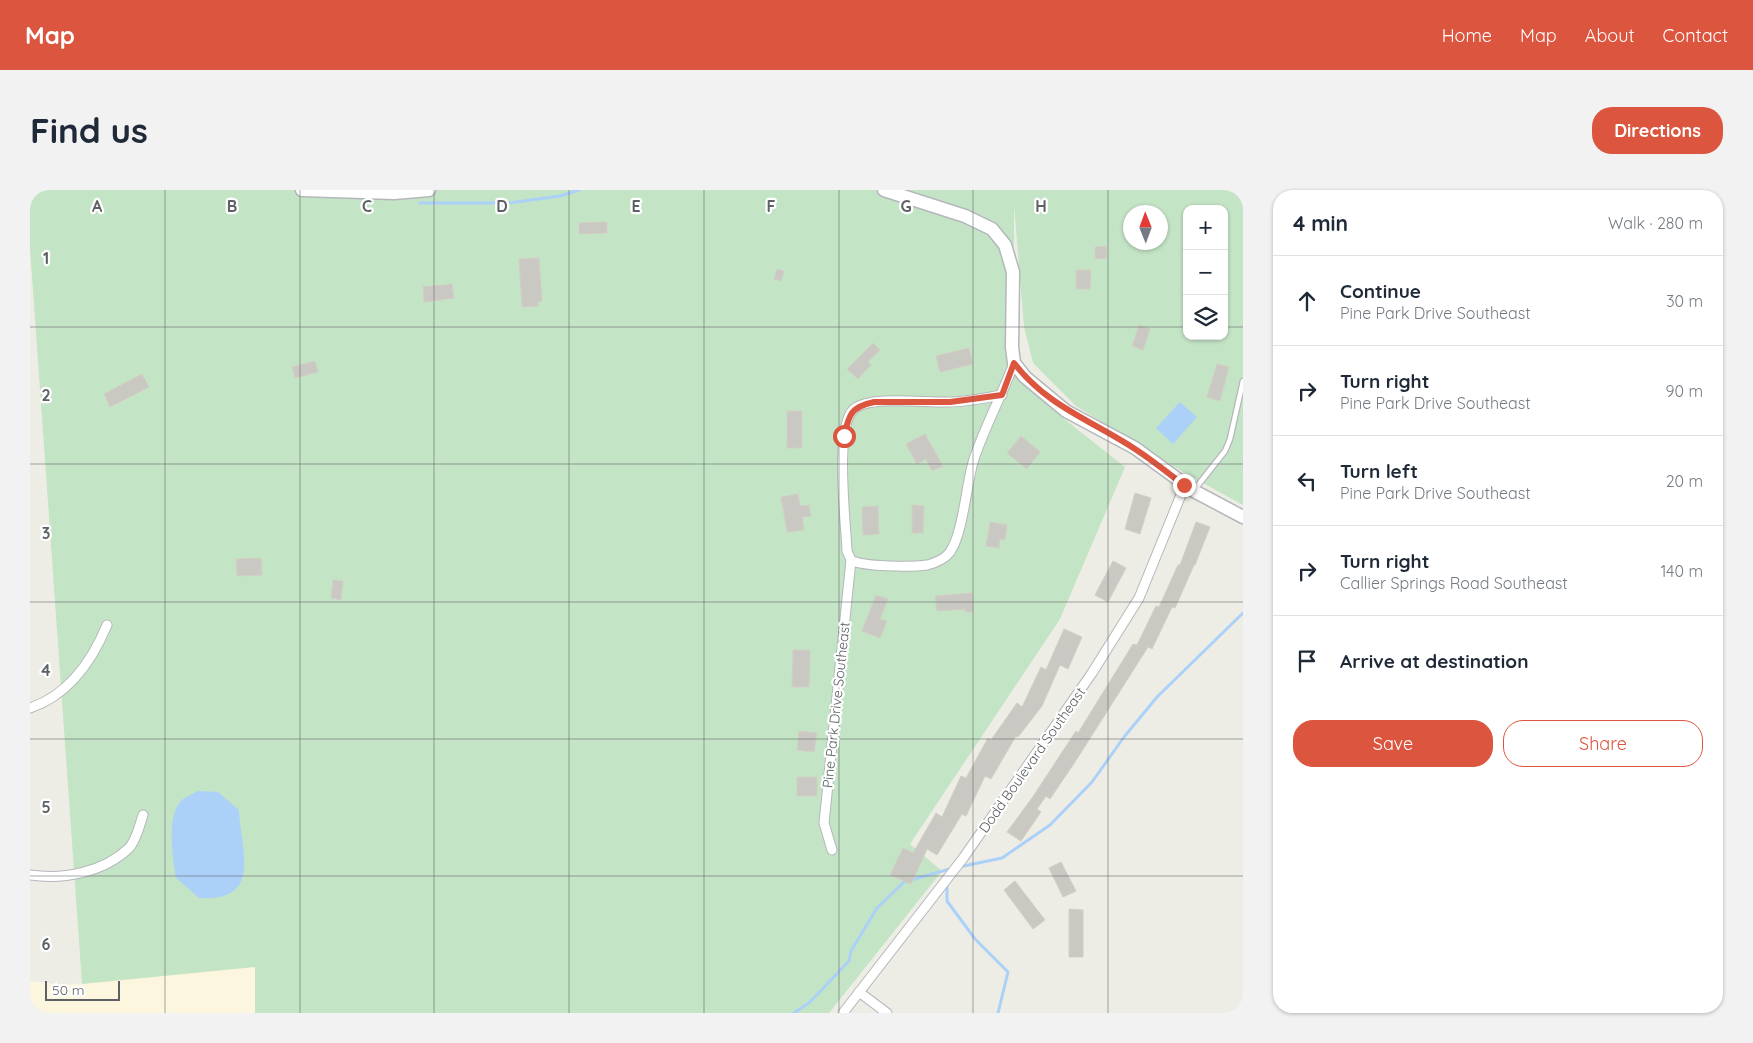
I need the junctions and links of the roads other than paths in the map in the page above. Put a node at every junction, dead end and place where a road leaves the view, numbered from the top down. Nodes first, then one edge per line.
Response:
1 (302, 190) edge
2 (429, 190) edge
3 (884, 190) edge
4 (1014, 363) junction
5 (1243, 380) edge
6 (1002, 395) junction
7 (1189, 488) junction
8 (1243, 516) edge
9 (851, 560) junction
10 (107, 625) dead end
11 (30, 708) edge
12 (144, 815) dead end
13 (832, 850) dead end
14 (30, 875) edge
15 (859, 992) junction
16 (843, 1013) edge
17 (887, 1013) edge

1 - 2 street
3 - 4 street
4 - 6 street
4 - 7 street
5 - 7 lane
6 - 9 street
6 - 9 street, Pine Park Drive Southeast
7 - 8 street
7 - 15 street, Dodd Boulevard Southeast
9 - 13 street, Pine Park Drive Southeast
10 - 11 street
12 - 14 street
15 - 16 street, Dodd Boulevard Southeast
15 - 17 street

